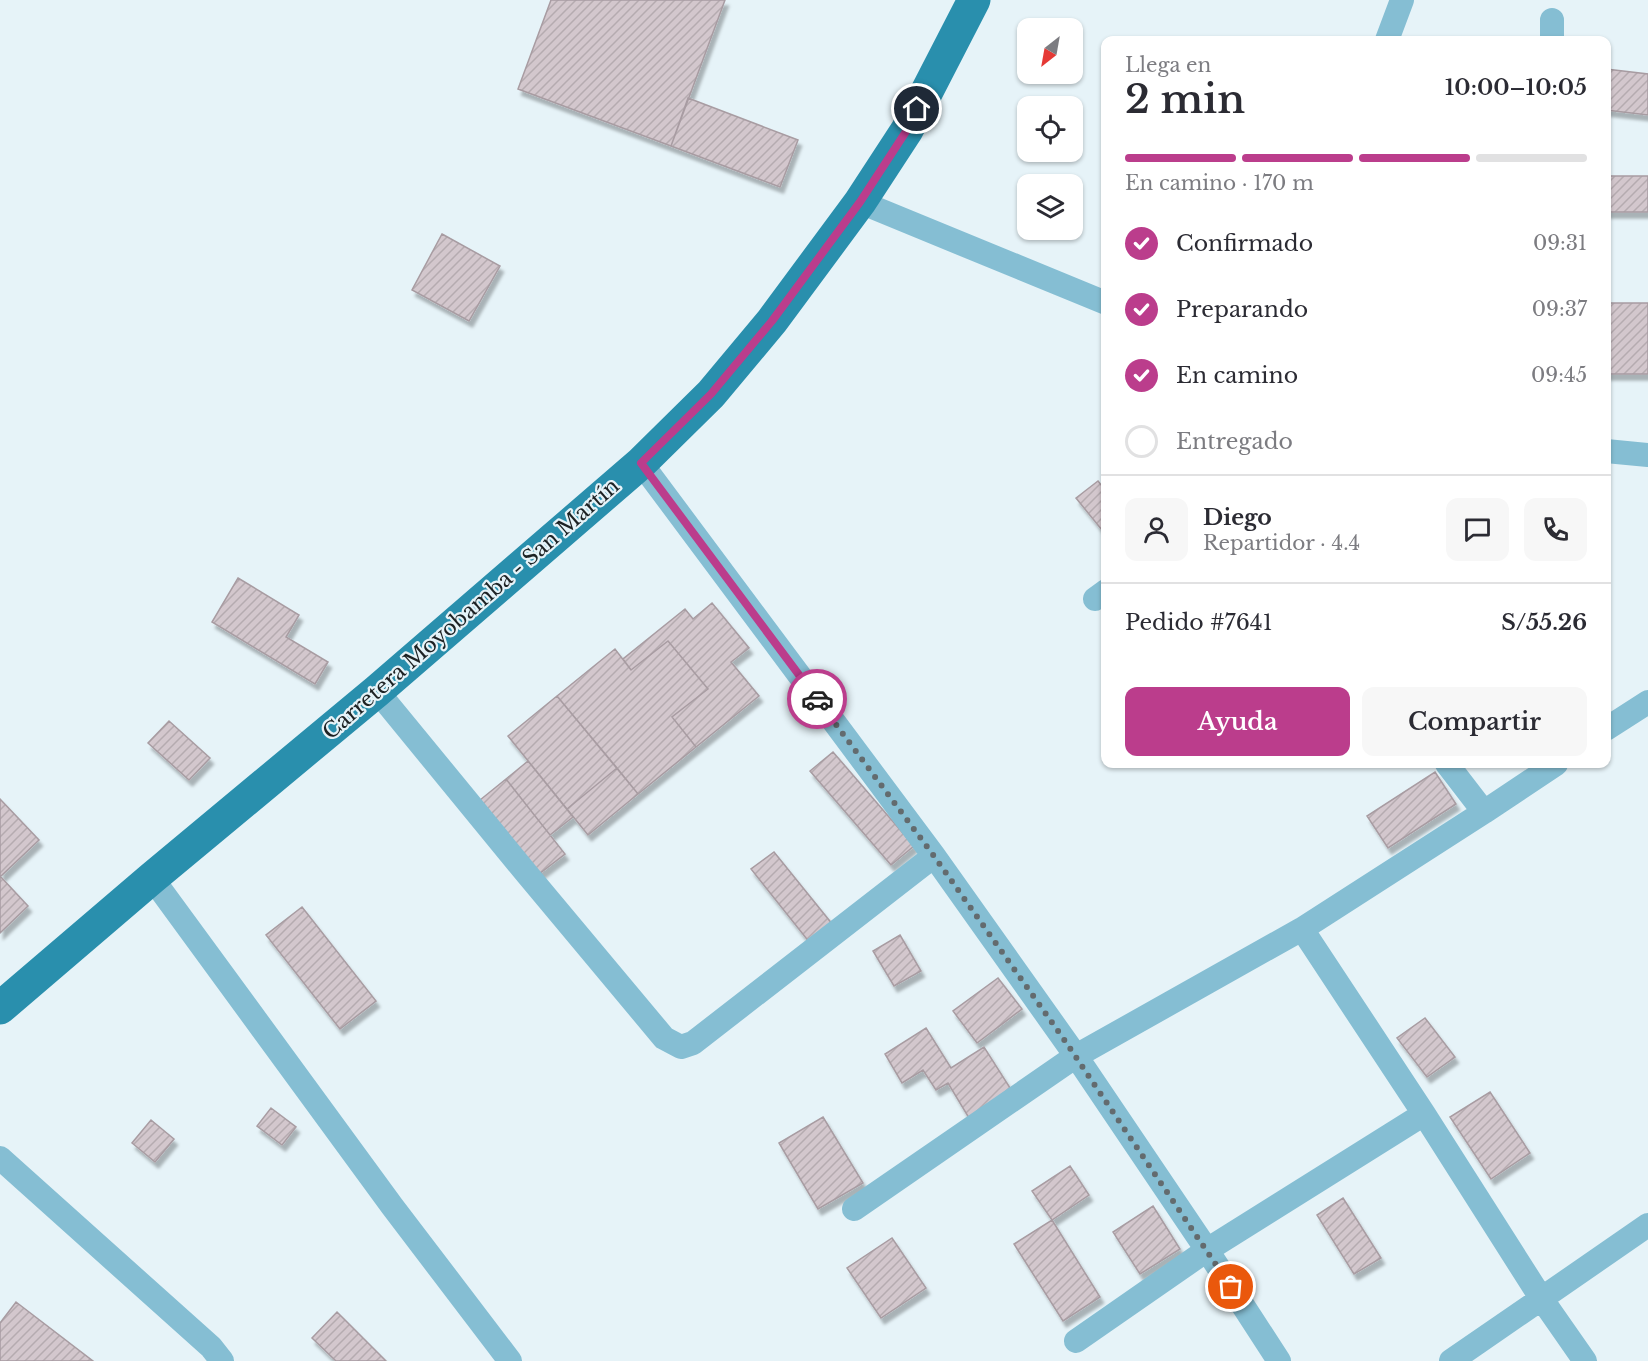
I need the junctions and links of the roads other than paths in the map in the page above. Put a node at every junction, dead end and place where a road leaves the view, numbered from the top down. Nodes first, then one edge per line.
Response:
1 (974, 0) edge
2 (1402, 0) edge
3 (1388, 36) edge
4 (860, 202) junction
5 (1101, 301) edge
6 (1611, 451) edge
7 (1648, 455) edge
8 (641, 463) junction
9 (377, 691) junction
10 (1648, 702) edge
11 (1611, 726) edge
12 (1450, 768) edge
13 (1550, 768) edge
14 (1484, 812) junction
15 (934, 856) junction
16 (152, 878) junction
17 (1302, 929) junction
18 (0, 1008) edge
19 (1076, 1056) junction
20 (1424, 1114) junction
21 (0, 1158) edge
22 (854, 1209) dead end
23 (1648, 1225) edge
24 (1207, 1250) junction
25 (1541, 1298) junction
26 (1076, 1341) dead end
27 (222, 1361) edge
28 (510, 1361) edge
29 (1280, 1361) edge
30 (1451, 1361) edge
31 (1585, 1361) edge

1 - 4 main road, Carretera Moyobamba - San Martín
2 - 3 street
4 - 5 street
4 - 8 main road, Carretera Moyobamba - San Martín
6 - 7 street
8 - 9 main road, Carretera Moyobamba - San Martín
8 - 15 street
9 - 15 street
9 - 16 main road, Carretera Moyobamba - San Martín
10 - 11 street
12 - 14 street
13 - 14 street
14 - 17 street
15 - 19 street
16 - 18 main road, Carretera Moyobamba - San Martín
16 - 28 street
17 - 19 street
17 - 20 street
19 - 22 street
19 - 24 street
20 - 24 street
20 - 25 street
21 - 27 street
23 - 25 street
24 - 26 street
24 - 29 street
25 - 30 street
25 - 31 street

